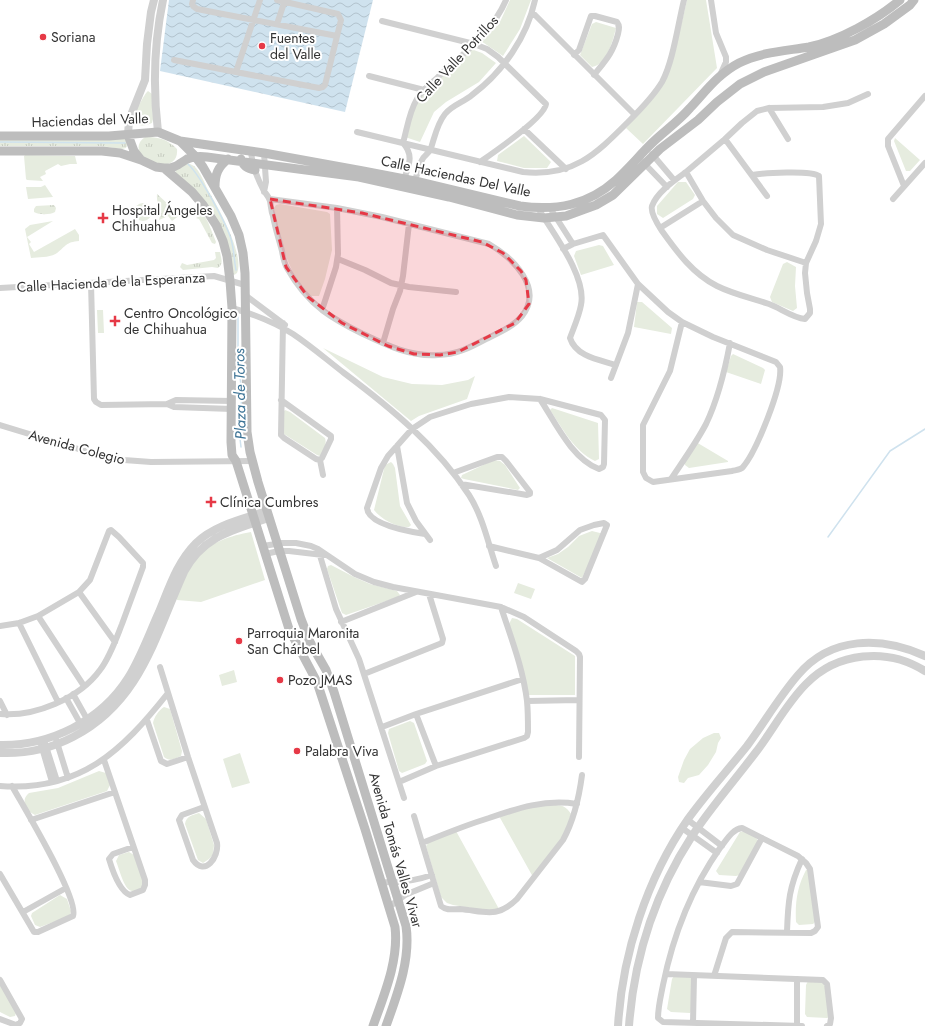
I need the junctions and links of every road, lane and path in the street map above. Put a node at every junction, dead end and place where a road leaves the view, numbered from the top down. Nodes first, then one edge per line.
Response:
1 (154, 0) edge
2 (163, 0) edge
3 (193, 0) edge
4 (260, 0) edge
5 (277, 0) edge
6 (506, 0) edge
7 (535, 0) edge
8 (684, 0) edge
9 (711, 0) edge
10 (900, 0) edge
11 (914, 0) edge
12 (285, 1) edge
13 (532, 12) junction
14 (254, 20) junction
15 (382, 21) dead end
16 (276, 24) junction
17 (337, 36) junction
18 (474, 44) junction
19 (574, 55) junction
20 (174, 60) dead end
21 (505, 64) junction
22 (236, 72) junction
23 (594, 74) junction
24 (369, 76) dead end
25 (721, 76) junction
26 (145, 80) junction
27 (155, 82) junction
28 (424, 90) junction
29 (868, 94) dead end
30 (925, 96) edge
31 (769, 108) junction
32 (635, 115) junction
33 (524, 129) junction
34 (158, 132) junction
35 (357, 132) dead end
36 (128, 135) junction
37 (0, 136) edge
38 (725, 139) junction
39 (788, 139) dead end
40 (180, 141) junction
41 (404, 143) junction
42 (240, 149) junction
43 (647, 149) junction
44 (431, 150) junction
45 (0, 151) edge
46 (251, 151) junction
47 (264, 153) junction
48 (195, 156) junction
49 (653, 156) junction
50 (638, 157) junction
51 (228, 159) junction
52 (141, 160) junction
53 (242, 161) junction
54 (480, 162) junction
55 (925, 163) edge
56 (645, 164) junction
57 (253, 166) junction
58 (164, 168) junction
59 (265, 168) junction
60 (566, 169) junction
61 (686, 172) junction
62 (752, 175) junction
63 (674, 180) junction
64 (402, 182) junction
65 (414, 185) junction
66 (215, 186) junction
67 (904, 186) junction
68 (667, 187) junction
69 (264, 192) junction
70 (767, 196) dead end
71 (270, 199) junction
72 (893, 199) dead end
73 (704, 201) junction
74 (337, 208) junction
75 (538, 208) junction
76 (550, 208) junction
77 (556, 217) junction
78 (544, 218) junction
79 (409, 224) junction
80 (660, 228) junction
81 (572, 244) junction
82 (563, 248) junction
83 (338, 259) junction
84 (806, 263) junction
85 (230, 281) junction
86 (91, 283) junction
87 (638, 284) junction
88 (245, 285) junction
89 (401, 285) junction
90 (0, 288) edge
91 (456, 292) dead end
92 (245, 295) junction
93 (232, 308) junction
94 (266, 310) junction
95 (322, 310) junction
96 (246, 312) junction
97 (261, 318) junction
98 (682, 322) junction
99 (283, 326) junction
100 (383, 343) junction
101 (730, 343) junction
102 (616, 365) junction
103 (611, 378) dead end
104 (540, 398) junction
105 (281, 400) junction
106 (232, 405) junction
107 (0, 425) edge
108 (412, 429) junction
109 (397, 446) junction
110 (320, 460) junction
111 (236, 461) junction
112 (252, 461) junction
113 (453, 473) junction
114 (323, 475) dead end
115 (671, 479) junction
116 (461, 484) junction
117 (268, 515) junction
118 (254, 519) junction
119 (425, 534) junction
120 (430, 540) dead end
121 (296, 543) junction
122 (489, 546) junction
123 (278, 547) junction
124 (264, 550) junction
125 (296, 551) junction
126 (321, 553) junction
127 (538, 558) junction
128 (496, 566) dead end
129 (79, 592) junction
130 (417, 592) junction
131 (429, 594) junction
132 (501, 607) junction
133 (162, 614) junction
134 (38, 616) junction
135 (341, 622) junction
136 (19, 623) junction
137 (0, 626) edge
138 (115, 642) junction
139 (925, 656) edge
140 (160, 667) dead end
141 (925, 671) edge
142 (364, 674) junction
143 (523, 678) junction
144 (84, 686) junction
145 (168, 693) junction
146 (72, 694) junction
147 (66, 698) junction
148 (579, 700) junction
149 (0, 701) edge
150 (527, 701) junction
151 (58, 702) junction
152 (0, 714) edge
153 (7, 714) junction
154 (416, 714) junction
155 (147, 720) junction
156 (84, 721) junction
157 (382, 727) junction
158 (47, 738) junction
159 (750, 743) junction
160 (0, 745) edge
161 (50, 747) junction
162 (758, 750) junction
163 (0, 753) edge
164 (188, 757) junction
165 (579, 757) dead end
166 (104, 760) junction
167 (61, 764) junction
168 (436, 766) junction
169 (50, 767) junction
170 (582, 775) dead end
171 (66, 778) junction
172 (54, 781) junction
173 (399, 782) junction
174 (0, 786) edge
175 (12, 786) junction
176 (115, 792) junction
177 (404, 798) dead end
178 (576, 804) junction
179 (204, 807) junction
180 (414, 816) dead end
181 (31, 820) junction
182 (688, 820) junction
183 (682, 828) junction
184 (698, 828) junction
185 (692, 836) junction
186 (762, 838) junction
187 (422, 843) junction
188 (133, 846) junction
189 (722, 846) junction
190 (717, 853) junction
191 (802, 859) junction
192 (0, 874) edge
193 (432, 875) junction
194 (382, 882) junction
195 (409, 882) junction
196 (699, 882) junction
197 (393, 883) junction
198 (434, 883) junction
199 (66, 888) junction
200 (413, 891) junction
201 (398, 900) junction
202 (389, 907) junction
203 (23, 912) junction
204 (787, 932) junction
205 (666, 974) junction
206 (694, 976) junction
207 (714, 976) junction
208 (797, 979) junction
209 (0, 980) edge
210 (0, 1019) edge
211 (618, 1023) edge
212 (629, 1023) edge
213 (693, 1023) junction
214 (373, 1026) edge
215 (386, 1026) edge
216 (797, 1026) edge
217 (802, 1026) edge
218 (827, 1026) edge

1 - 26 street
2 - 27 street
3 - 14 street
4 - 14 street
5 - 12 street
6 - 18 street, Calle Valle Potrillos
7 - 13 street
8 - 32 street
9 - 25 street
10 - 25 main road, Calle Haciendas Del Valle
11 - 49 main road, Calle Haciendas Del Valle
12 - 16 street
12 - 17 street
13 - 19 street
13 - 21 street
14 - 16 street
14 - 22 street
15 - 18 street
16 - 17 street
17 - 22 street
18 - 21 street
18 - 28 street, Calle Valle Potrillos
19 - 23 street
19 - 23 street
20 - 22 street
21 - 33 street
21 - 44 street
23 - 32 street
24 - 28 street
25 - 43 main road, Calle Haciendas Del Valle
26 - 27 street
26 - 36 street
27 - 34 street
28 - 41 street, Calle Valle Potrillos
29 - 31 street
30 - 67 street
31 - 38 street
31 - 39 street
32 - 60 street
33 - 54 street
33 - 60 street
34 - 36 main road, Haciendas del Valle
34 - 40 main road, Haciendas del Valle
35 - 41 street
36 - 37 main road, Haciendas del Valle
36 - 52 main road
38 - 61 street
38 - 62 street
40 - 42 main road, Calle Haciendas Del Valle
40 - 48 main road, Avenida Tomás Valles Vivar
41 - 44 street
41 - 64 street
42 - 46 main road, Calle Haciendas Del Valle
42 - 53 main road
43 - 49 street
43 - 50 main road, Calle Haciendas Del Valle
44 - 54 street
44 - 65 street
45 - 52 main road, Haciendas del Valle
46 - 47 main road, Calle Haciendas Del Valle
46 - 57 street
47 - 59 street
47 - 64 main road, Calle Haciendas Del Valle
48 - 51 main road, Calle Haciendas Del Valle
48 - 58 main road
48 - 66 main road, Avenida Tomás Valles Vivar
49 - 56 main road, Calle Haciendas Del Valle
49 - 63 street
50 - 56 street
50 - 76 main road, Calle Haciendas Del Valle
51 - 53 main road, Calle Haciendas Del Valle
51 - 66 main road
52 - 58 main road, Haciendas del Valle
53 - 57 main road, Calle Haciendas Del Valle
54 - 60 street
55 - 67 street
56 - 68 street
56 - 77 main road, Calle Haciendas Del Valle
57 - 59 main road, Calle Haciendas Del Valle
57 - 69 street
58 - 85 main road, Avenida Tomás Valles Vivar
59 - 64 main road, Calle Haciendas Del Valle
59 - 69 street
61 - 63 street
61 - 73 street
62 - 70 street
62 - 84 street
63 - 68 street
64 - 65 main road, Calle Haciendas Del Valle
65 - 75 main road, Calle Haciendas Del Valle
65 - 78 main road, Calle Haciendas Del Valle
66 - 88 main road, Avenida Tomás Valles Vivar
67 - 72 street
68 - 80 street
69 - 71 street
71 - 74 street
71 - 95 street
73 - 80 street
73 - 84 street
74 - 79 street
74 - 83 street
75 - 76 main road, Calle Haciendas Del Valle
75 - 78 street
76 - 77 street
77 - 78 main road, Calle Haciendas Del Valle
77 - 81 street
78 - 82 street
79 - 89 street
79 - 100 street
80 - 84 street
81 - 82 street
81 - 87 street
82 - 102 street
83 - 89 street
83 - 95 street
85 - 86 street, Calle Hacienda de la Esperanza
85 - 88 street, Calle Hacienda de la Esperanza
85 - 93 main road, Avenida Tomás Valles Vivar
86 - 90 street, Calle Hacienda de la Esperanza
86 - 106 street
87 - 98 street
87 - 102 street
88 - 92 main road, Avenida Tomás Valles Vivar
89 - 91 street
89 - 100 street
92 - 94 street
92 - 96 main road, Avenida Tomás Valles Vivar
93 - 96 street
93 - 106 main road, Avenida Tomás Valles Vivar
94 - 97 street
94 - 99 street
95 - 100 street
96 - 97 street
96 - 112 main road, Avenida Tomás Valles Vivar
97 - 99 street
98 - 101 street
98 - 115 street
99 - 105 street
99 - 108 street
101 - 115 street
101 - 115 street
102 - 103 street
104 - 104 street
104 - 108 street
105 - 110 street
105 - 110 street
106 - 111 main road, Avenida Tomás Valles Vivar
107 - 111 street, Avenida Colegio
108 - 109 street
108 - 113 street
109 - 119 street
109 - 119 street
110 - 114 street
111 - 112 street, Avenida Colegio
111 - 118 main road, Avenida Tomás Valles Vivar
112 - 117 main road, Avenida Tomás Valles Vivar
113 - 116 street
113 - 116 street
116 - 122 street
117 - 118 street
117 - 123 main road, Avenida Tomás Valles Vivar
118 - 124 main road, Avenida Tomás Valles Vivar
118 - 133 street
118 - 133 street
119 - 120 street
121 - 123 street
121 - 125 street
121 - 126 street
122 - 127 street
122 - 128 street
123 - 124 street
123 - 125 street
123 - 197 main road, Avenida Tomás Valles Vivar
124 - 194 main road, Avenida Tomás Valles Vivar
125 - 126 street
126 - 130 street
126 - 135 street
127 - 127 street
129 - 134 street
129 - 138 street
129 - 138 street
130 - 131 street
130 - 135 street
131 - 132 street
131 - 142 street
132 - 143 street
132 - 148 street
133 - 156 street
133 - 161 street
134 - 136 street
134 - 144 street
135 - 142 street
136 - 137 street
136 - 151 street
138 - 144 street
139 - 159 street
140 - 145 street
141 - 162 street
142 - 157 street
143 - 150 street
143 - 154 street
144 - 146 street
145 - 155 street
145 - 164 street
146 - 147 street
146 - 156 street
147 - 151 street
147 - 156 street
148 - 150 street
148 - 165 street
149 - 153 street
150 - 168 street
151 - 153 street
152 - 153 street
154 - 157 street
154 - 168 street
155 - 164 street
155 - 166 street
156 - 158 street
157 - 173 street
158 - 160 street
158 - 161 street
158 - 161 street
159 - 162 street
159 - 182 street
161 - 163 street
161 - 167 street
161 - 169 street
162 - 184 street
164 - 179 street
166 - 171 street
166 - 176 street
167 - 169 street
167 - 171 street
168 - 173 street
169 - 172 street
170 - 178 street
171 - 172 street
172 - 175 street
173 - 177 street
174 - 175 street
175 - 181 street
176 - 181 street
176 - 188 street
178 - 187 street
178 - 198 street
179 - 179 street
180 - 187 street
181 - 199 street
182 - 183 street
182 - 184 street
183 - 185 street
183 - 211 street
184 - 185 street
184 - 189 street
185 - 190 street
185 - 212 street
186 - 189 street
186 - 191 street
186 - 196 street
187 - 193 street
188 - 188 street
189 - 190 street
190 - 196 street
191 - 204 street
191 - 204 street
192 - 203 street
193 - 195 street
193 - 198 street
194 - 197 street
194 - 202 main road, Avenida Tomás Valles Vivar
195 - 197 street
195 - 200 street
196 - 205 street
197 - 201 main road, Avenida Tomás Valles Vivar
198 - 200 street
199 - 203 street
199 - 203 street
200 - 201 street
201 - 202 street
201 - 215 main road, Avenida Tomás Valles Vivar
202 - 214 main road, Avenida Tomás Valles Vivar
204 - 207 street
205 - 206 street
205 - 213 street
206 - 207 street
206 - 213 street
207 - 208 street
208 - 216 street
208 - 218 street
209 - 210 street
211 - 212 street
213 - 216 street
216 - 217 street

